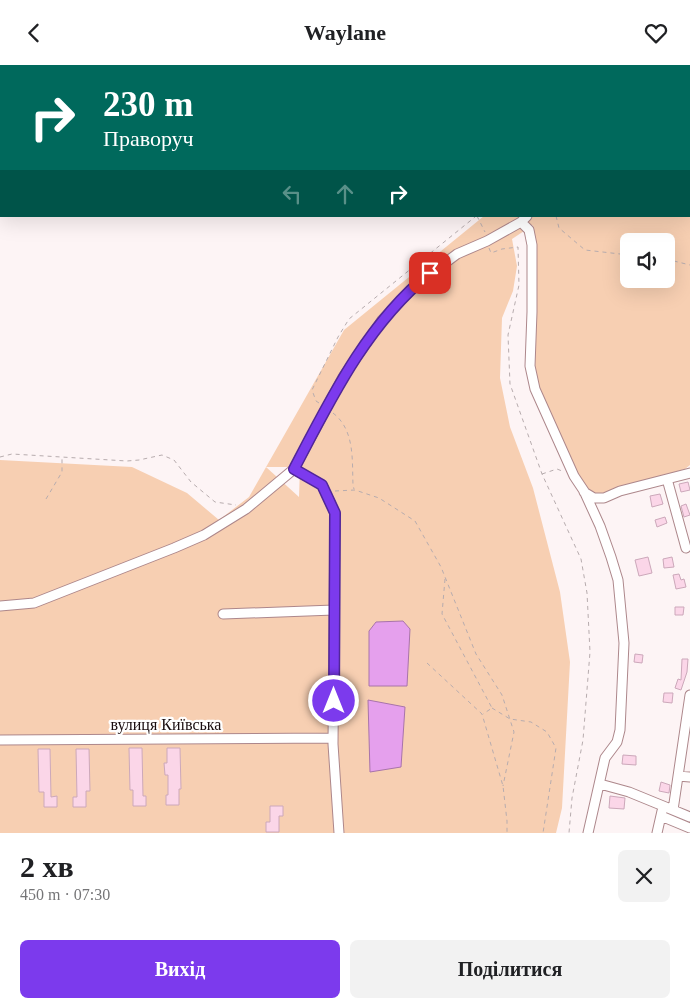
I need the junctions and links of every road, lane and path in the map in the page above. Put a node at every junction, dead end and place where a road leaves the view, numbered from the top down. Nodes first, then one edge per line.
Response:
1 (478, 217) edge
2 (556, 217) edge
3 (524, 219) edge
4 (487, 241) junction
5 (620, 254) edge
6 (675, 261) edge
7 (690, 265) edge
8 (0, 457) edge
9 (62, 458) junction
10 (294, 469) junction
11 (690, 473) edge
12 (542, 474) junction
13 (574, 476) junction
14 (667, 479) junction
15 (584, 491) junction
16 (326, 493) junction
17 (46, 499) dead end
18 (246, 509) junction
19 (686, 548) dead end
20 (445, 577) junction
21 (0, 607) edge
22 (334, 610) junction
23 (223, 613) dead end
24 (427, 663) dead end
25 (690, 695) edge
26 (492, 708) junction
27 (482, 714) junction
28 (510, 719) junction
29 (333, 738) junction
30 (0, 740) edge
31 (686, 746) edge
32 (678, 776) junction
33 (690, 777) edge
34 (600, 784) junction
35 (502, 786) junction
36 (663, 806) junction
37 (673, 810) junction
38 (661, 817) junction
39 (690, 817) edge
40 (690, 829) edge
41 (338, 833) edge
42 (506, 833) edge
43 (543, 833) edge
44 (569, 833) edge
45 (588, 833) edge
46 (657, 833) edge

1 - 4 path
2 - 5 path
3 - 4 street
3 - 13 street
4 - 10 street
4 - 12 path
6 - 7 path
8 - 9 path
9 - 17 path
9 - 18 path
10 - 16 street
10 - 18 street
11 - 14 street
12 - 13 path
12 - 44 path
13 - 15 street
14 - 15 street
14 - 19 street
15 - 34 street
16 - 20 path
16 - 22 street
18 - 21 street
20 - 26 path
20 - 28 path
22 - 23 street
22 - 29 street
24 - 27 path
25 - 31 street
26 - 27 path
26 - 28 path
27 - 35 path
28 - 35 path
28 - 43 path
29 - 30 street, вулиця Київська
29 - 41 street
31 - 32 street
32 - 33 street
32 - 37 street
34 - 36 street
34 - 45 street
35 - 42 path
36 - 37 street
36 - 38 street
37 - 39 street
38 - 40 street
38 - 46 street

